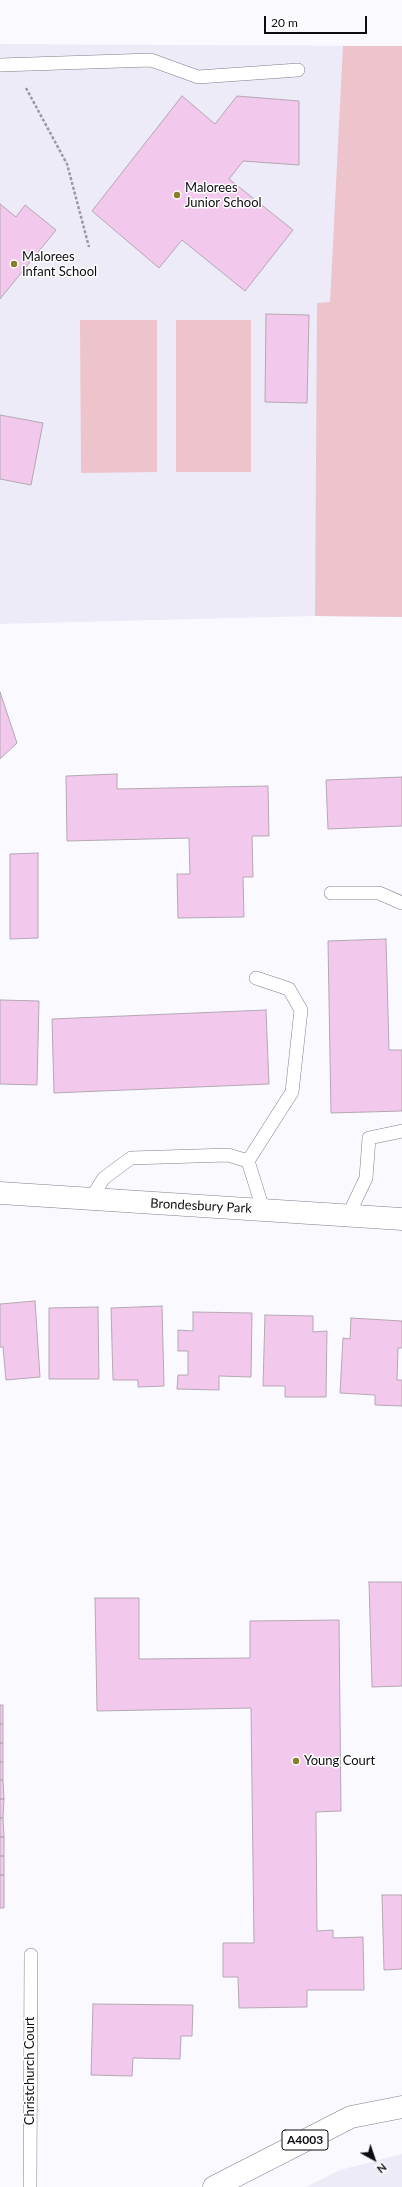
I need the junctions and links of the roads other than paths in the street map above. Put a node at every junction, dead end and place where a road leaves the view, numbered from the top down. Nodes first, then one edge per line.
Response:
1 (0, 65) edge
2 (298, 70) dead end
3 (331, 893) dead end
4 (402, 903) edge
5 (256, 978) dead end
6 (402, 1132) edge
7 (248, 1160) junction
8 (0, 1193) edge
9 (90, 1200) junction
10 (263, 1209) junction
11 (348, 1216) junction
12 (402, 1219) edge
13 (31, 1955) dead end
14 (402, 2107) edge
15 (30, 2187) edge
16 (214, 2187) edge

1 - 2 lane
3 - 4 lane
5 - 7 lane
6 - 11 lane
7 - 9 lane
7 - 10 lane
8 - 9 street, Brondesbury Park
9 - 10 street, Brondesbury Park
10 - 11 street, Brondesbury Park
11 - 12 street, Brondesbury Park
13 - 15 lane, Christchurch Court
14 - 16 street, A4003

